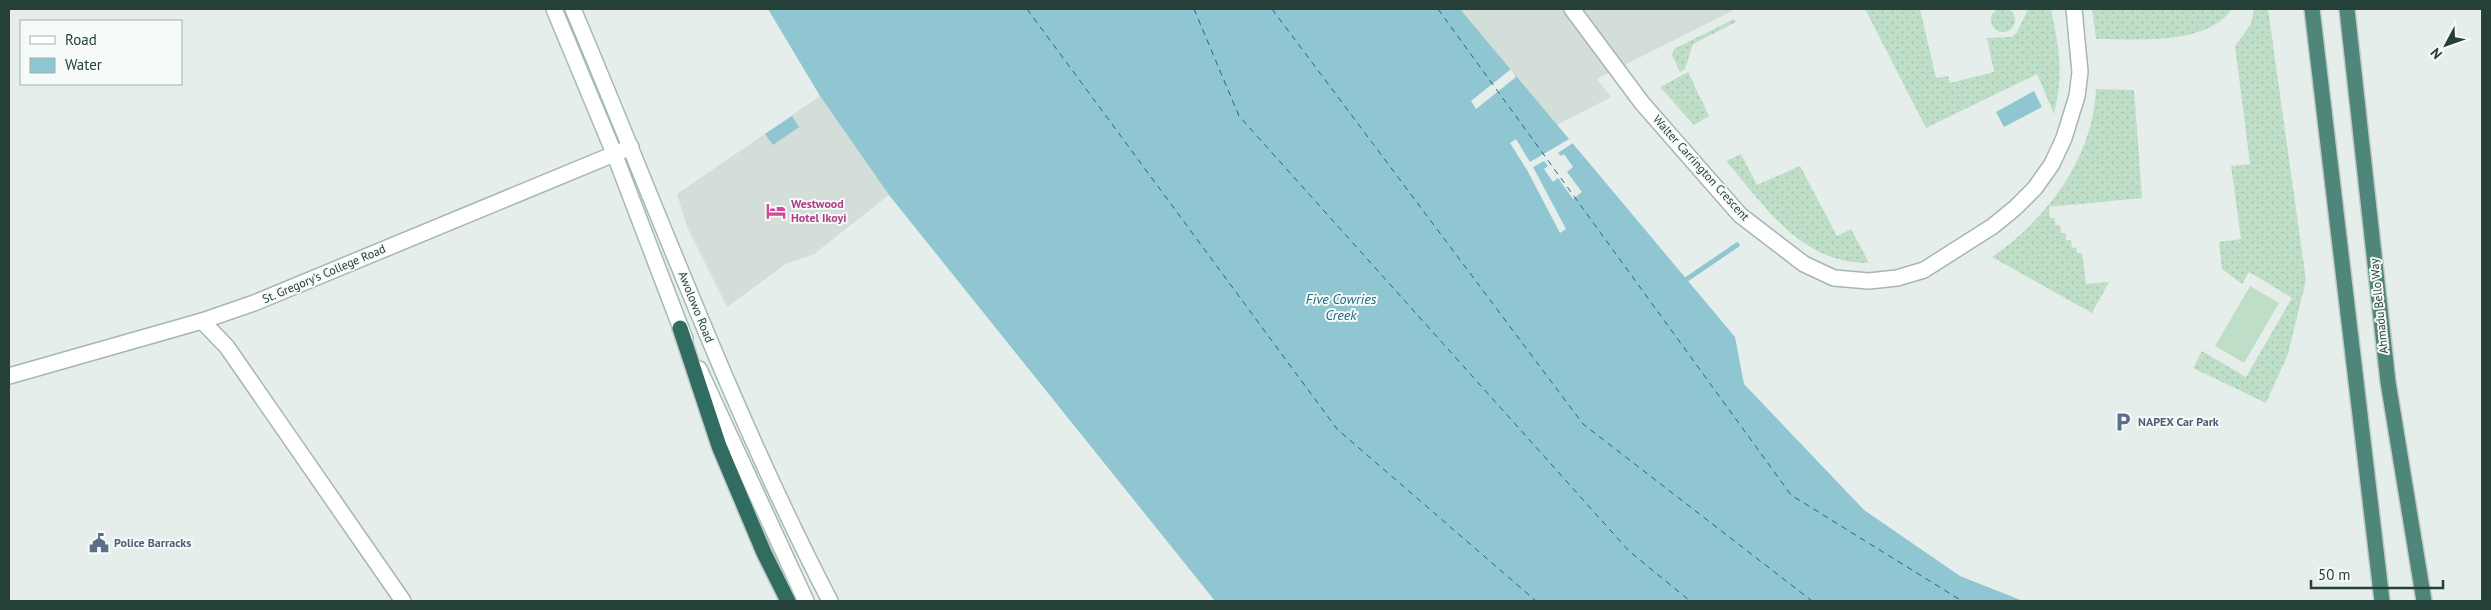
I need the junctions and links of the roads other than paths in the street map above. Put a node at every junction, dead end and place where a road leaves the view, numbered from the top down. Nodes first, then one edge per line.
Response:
1 (554, 9) edge
2 (573, 9) edge
3 (1572, 9) edge
4 (2074, 9) edge
5 (2312, 9) edge
6 (2346, 9) edge
7 (631, 147) junction
8 (614, 153) junction
9 (202, 321) junction
10 (680, 328) junction
11 (9, 376) edge
12 (403, 601) edge
13 (788, 601) edge
14 (806, 601) edge
15 (830, 601) edge
16 (2382, 601) edge
17 (2424, 601) edge

1 - 8 street, Awolowo Road
2 - 7 street, Awolowo Road
3 - 4 street, Walter Carrington Crescent
5 - 16 highway
6 - 17 highway, Ahmadu Bello Way
7 - 8 street, St. Gregory's College Road
7 - 15 street, Awolowo Road
8 - 9 street, St. Gregory's College Road
8 - 10 street, Awolowo Road
9 - 11 street, St. Gregory's College Road
9 - 12 street
10 - 13 highway
10 - 14 street, Awolowo Road

